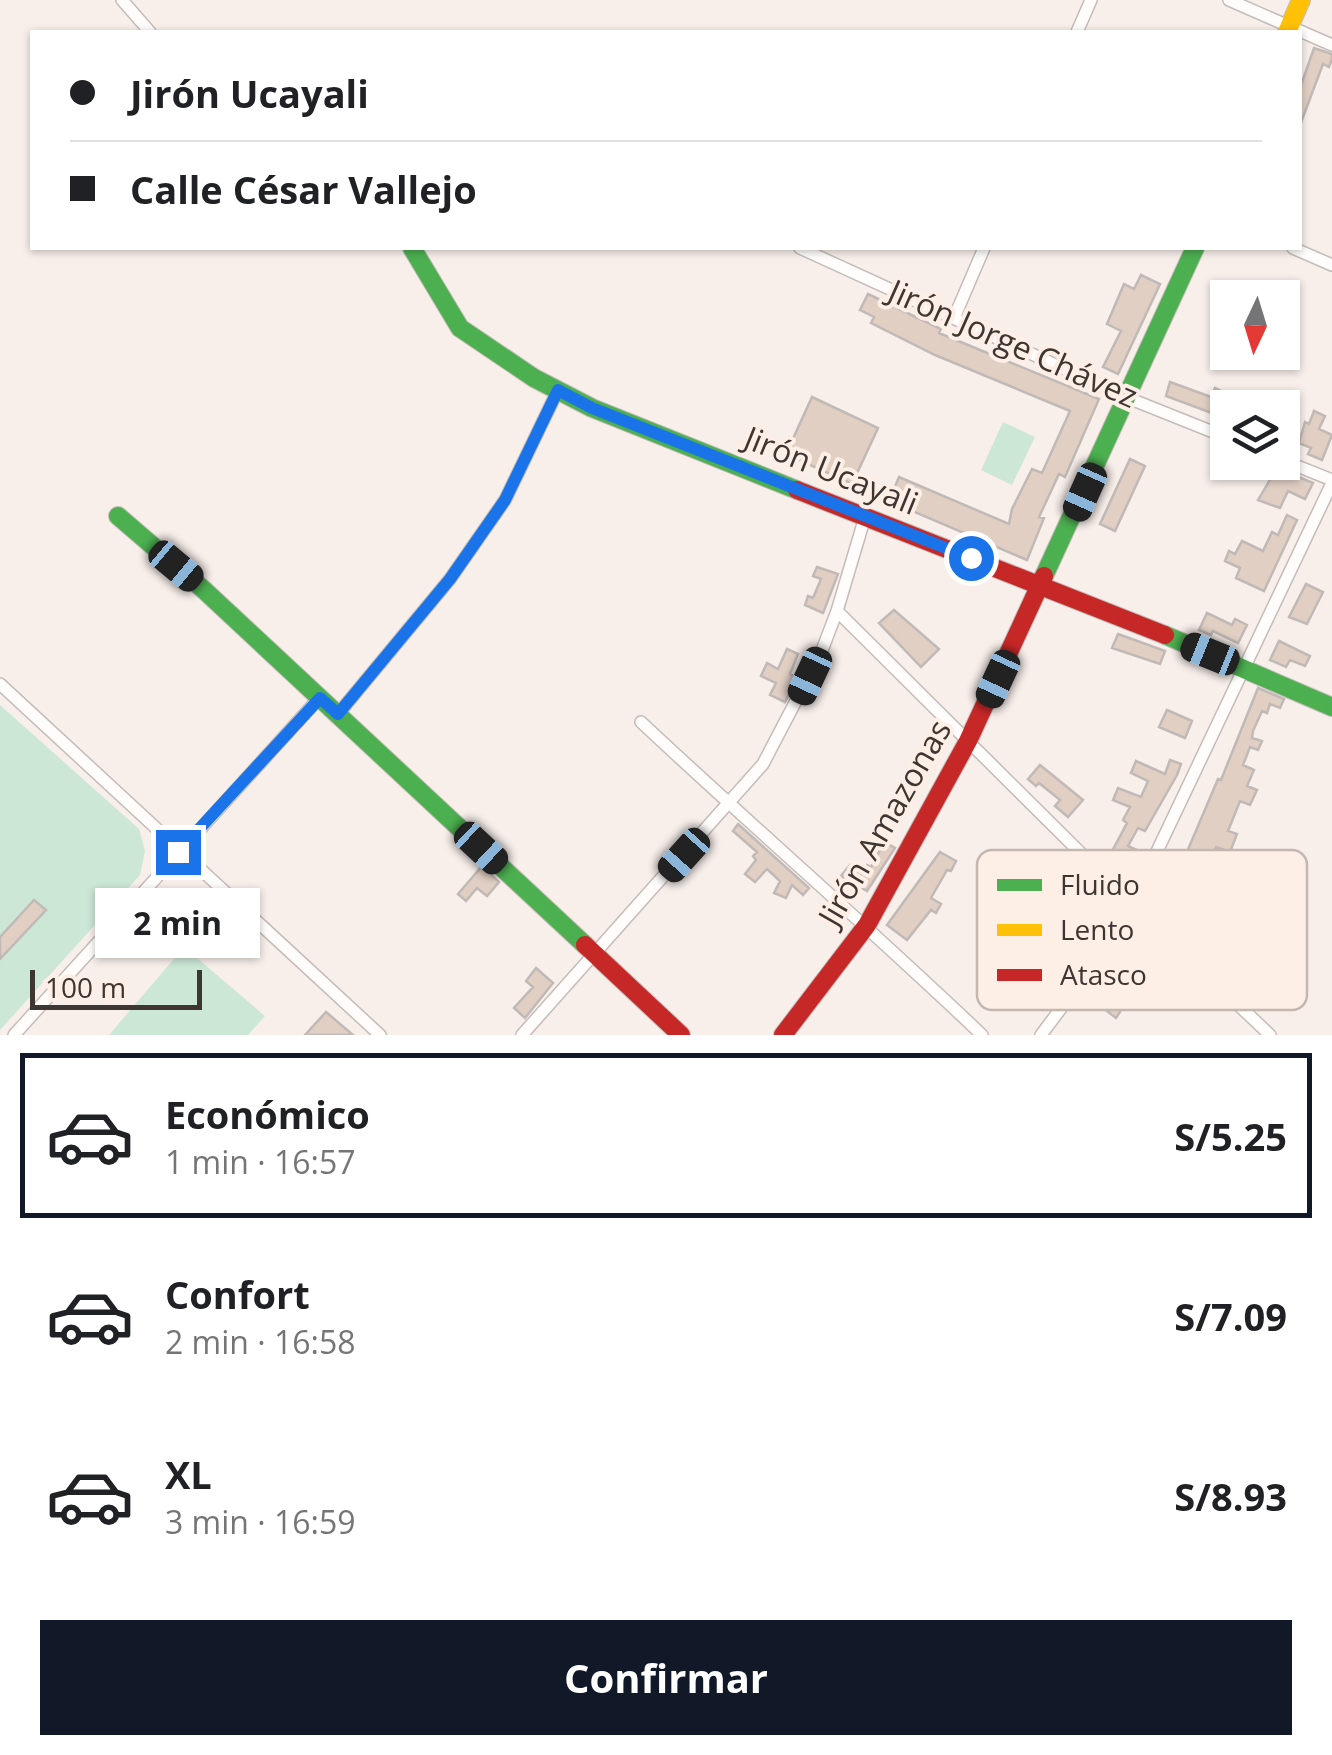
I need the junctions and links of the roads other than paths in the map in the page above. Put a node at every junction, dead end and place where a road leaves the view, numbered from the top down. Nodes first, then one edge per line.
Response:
1 (122, 0) edge
2 (1091, 0) edge
3 (1229, 0) edge
4 (1301, 0) edge
5 (148, 30) edge
6 (1078, 30) edge
7 (1288, 30) edge
8 (1302, 35) edge
9 (1332, 45) edge
10 (413, 250) edge
11 (804, 250) edge
12 (983, 250) edge
13 (1194, 250) edge
14 (1297, 250) edge
15 (1332, 266) edge
16 (954, 318) junction
17 (558, 390) junction
18 (1128, 398) junction
19 (1210, 431) edge
20 (1300, 468) edge
21 (1332, 482) edge
22 (118, 516) dead end
23 (864, 517) junction
24 (1042, 586) junction
25 (837, 611) junction
26 (1244, 667) junction
27 (0, 684) edge
28 (320, 698) junction
29 (1332, 707) edge
30 (338, 714) junction
31 (641, 722) dead end
32 (968, 742) junction
33 (729, 805) junction
34 (1077, 850) edge
35 (1158, 850) edge
36 (178, 852) junction
37 (867, 925) junction
38 (595, 954) junction
39 (1060, 1010) edge
40 (1244, 1010) edge
41 (14, 1035) edge
42 (380, 1035) edge
43 (522, 1035) edge
44 (682, 1035) edge
45 (783, 1035) edge
46 (982, 1035) edge
47 (1041, 1035) edge
48 (1270, 1035) edge

1 - 5 street
2 - 6 street
3 - 7 street
4 - 7 street
8 - 9 street
10 - 17 street, Jirón Ucayali
11 - 16 street, Jirón Jorge Chávez
12 - 16 street
13 - 18 street, Jirón Amazonas
14 - 15 street
16 - 18 street, Jirón Jorge Chávez
17 - 23 street, Jirón Ucayali
17 - 30 street
18 - 19 street, Jirón Jorge Chávez
18 - 24 street, Jirón Amazonas
20 - 21 street
21 - 26 street
22 - 28 street
23 - 24 street, Jirón Ucayali
23 - 25 street
24 - 26 street, Jirón Ucayali
24 - 32 street, Jirón Amazonas
25 - 32 street
25 - 33 street
26 - 29 street, Jirón Ucayali
26 - 35 street
27 - 36 street
28 - 30 street
28 - 36 street
30 - 38 street
31 - 33 street
32 - 34 street
32 - 37 street, Jirón Amazonas
33 - 37 street
33 - 38 street
36 - 41 street
36 - 42 street
37 - 45 street, Jirón Amazonas
37 - 46 street
38 - 43 street
38 - 44 street
39 - 47 street
40 - 48 street

